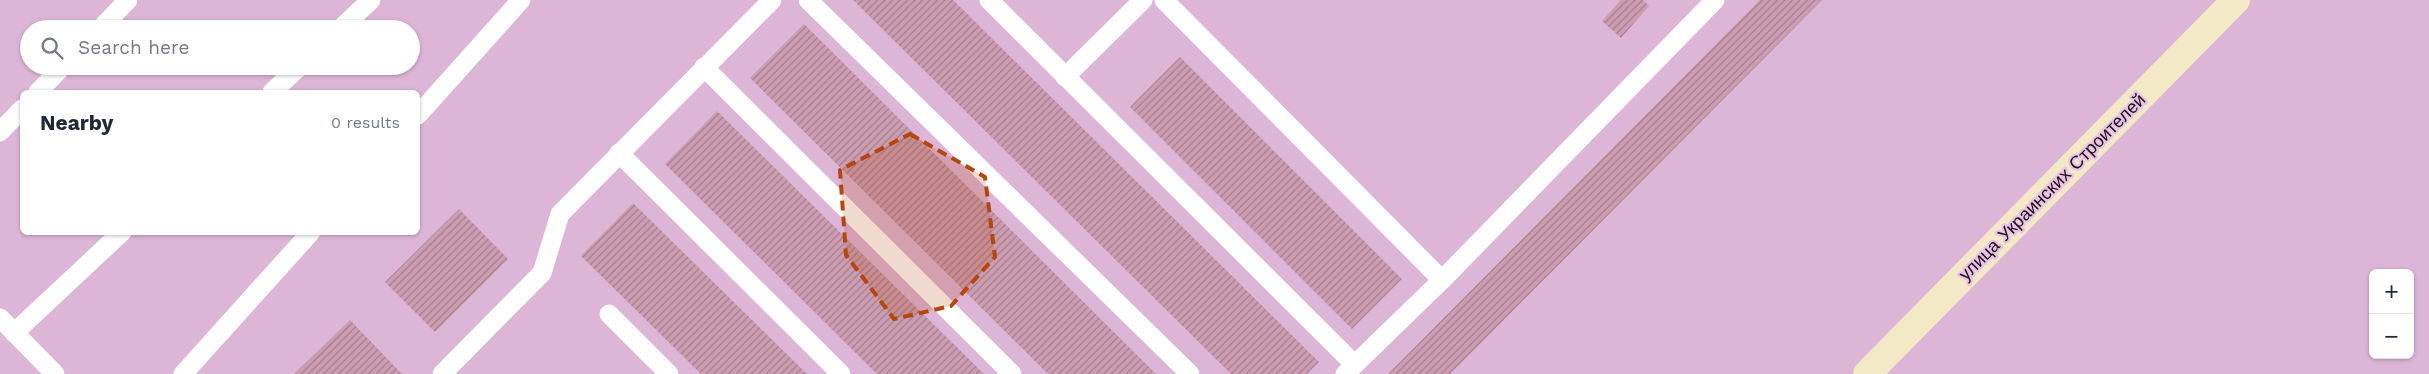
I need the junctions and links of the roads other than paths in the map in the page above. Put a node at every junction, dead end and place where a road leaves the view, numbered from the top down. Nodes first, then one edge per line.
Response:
1 (128, 0) edge
2 (370, 0) edge
3 (521, 0) edge
4 (772, 0) edge
5 (808, 0) edge
6 (989, 0) edge
7 (1143, 0) edge
8 (1164, 0) edge
9 (1715, 0) edge
10 (2236, 0) edge
11 (109, 20) edge
12 (349, 20) edge
13 (704, 68) junction
14 (55, 75) edge
15 (290, 75) edge
16 (1065, 77) junction
17 (40, 90) edge
18 (274, 90) edge
19 (20, 111) edge
20 (420, 113) edge
21 (0, 132) edge
22 (619, 154) junction
23 (119, 235) edge
24 (308, 235) edge
25 (1442, 280) junction
26 (608, 314) dead end
27 (0, 318) edge
28 (14, 333) junction
29 (1349, 369) edge
30 (55, 374) edge
31 (183, 374) edge
32 (442, 374) edge
33 (669, 374) edge
34 (841, 374) edge
35 (1012, 374) edge
36 (1190, 374) edge
37 (1867, 374) edge

1 - 11 lane
2 - 12 lane
3 - 20 lane
4 - 13 lane
5 - 36 lane
6 - 16 lane
7 - 16 lane
8 - 25 lane
9 - 25 lane
10 - 37 street, улица Украинских Строителей
13 - 22 lane
13 - 35 lane
14 - 17 lane
15 - 18 lane
16 - 29 lane
19 - 21 lane
22 - 32 lane
22 - 34 lane
23 - 28 lane
24 - 31 lane
25 - 29 lane
26 - 33 lane
27 - 28 lane
28 - 30 lane

